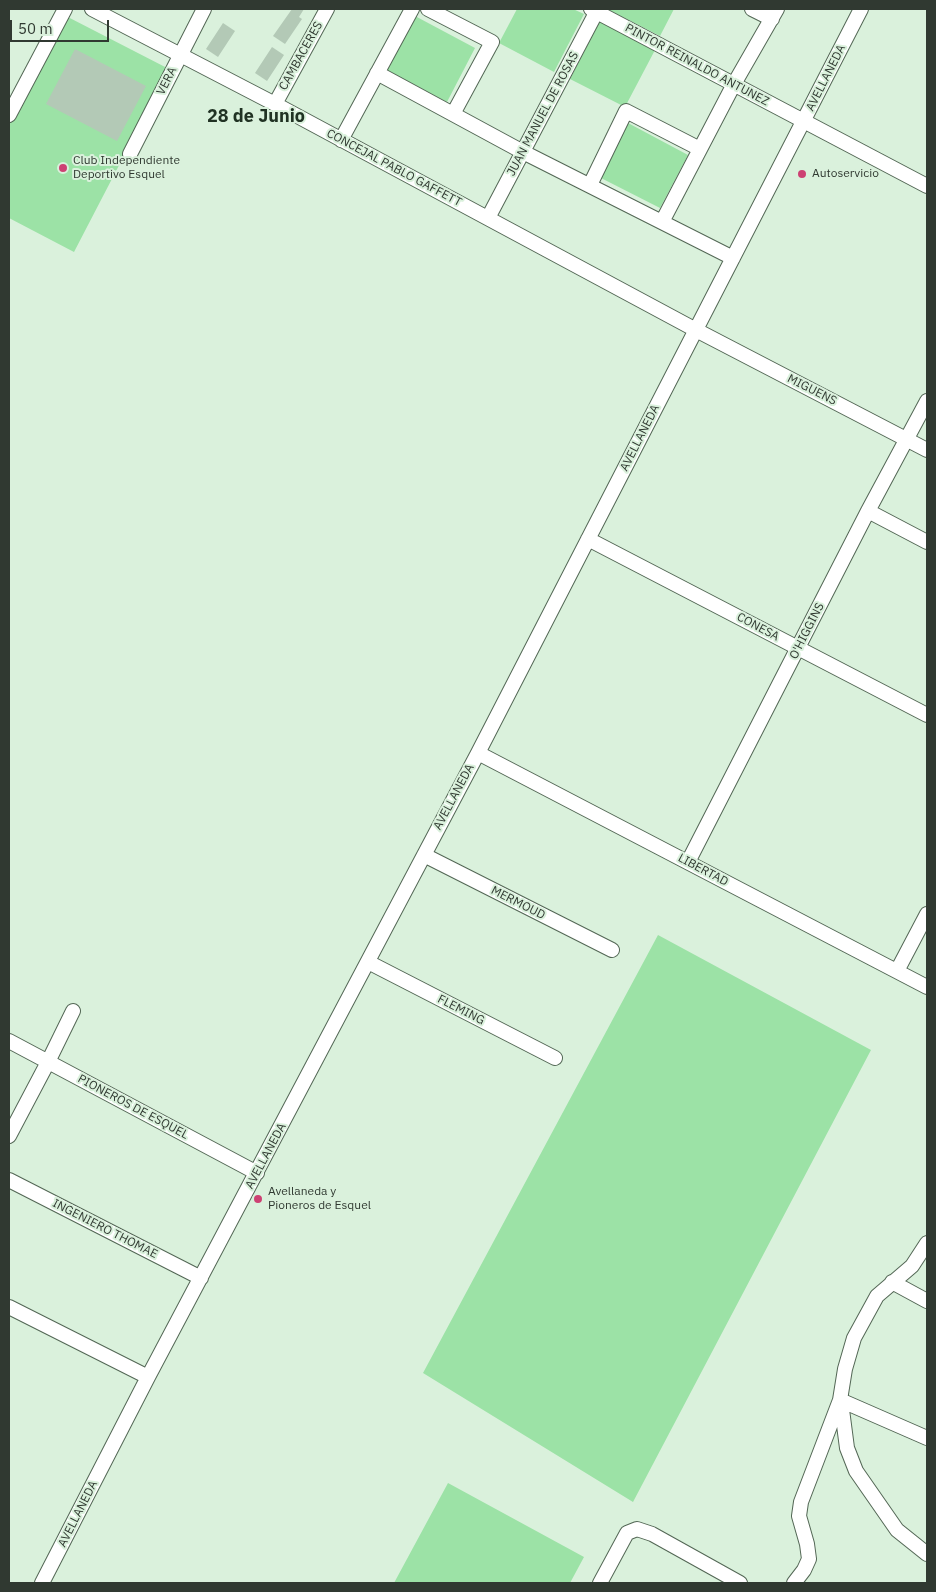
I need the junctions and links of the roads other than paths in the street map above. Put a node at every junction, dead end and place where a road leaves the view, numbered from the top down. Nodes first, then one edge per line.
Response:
1 (65, 9) edge
2 (92, 9) edge
3 (204, 9) edge
4 (327, 9) edge
5 (412, 9) edge
6 (428, 9) edge
7 (752, 9) edge
8 (861, 9) edge
9 (595, 10) edge
10 (774, 14) edge
11 (180, 55) junction
12 (377, 73) junction
13 (734, 84) junction
14 (275, 104) junction
15 (453, 114) junction
16 (9, 115) edge
17 (804, 121) junction
18 (341, 140) junction
19 (700, 149) junction
20 (523, 152) junction
21 (130, 154) dead end
22 (590, 185) junction
23 (927, 186) edge
24 (488, 218) junction
25 (662, 222) junction
26 (733, 258) junction
27 (696, 330) junction
28 (927, 401) edge
29 (907, 439) junction
30 (927, 450) edge
31 (868, 511) junction
32 (588, 538) junction
33 (927, 542) edge
34 (798, 648) junction
35 (927, 715) edge
36 (478, 753) junction
37 (424, 855) junction
38 (688, 862) junction
39 (927, 914) edge
40 (612, 950) dead end
41 (368, 962) junction
42 (898, 971) junction
43 (927, 987) edge
44 (73, 1011) dead end
45 (9, 1041) edge
46 (555, 1058) dead end
47 (48, 1062) junction
48 (9, 1136) edge
49 (256, 1173) junction
50 (9, 1180) edge
51 (927, 1243) edge
52 (927, 1259) edge
53 (912, 1266) junction
54 (201, 1278) junction
55 (892, 1282) junction
56 (927, 1301) edge
57 (9, 1307) edge
58 (148, 1377) junction
59 (840, 1400) junction
60 (927, 1438) edge
61 (927, 1554) edge
62 (42, 1583) edge
63 (600, 1583) edge
64 (740, 1583) edge
65 (794, 1583) edge

1 - 16 street
2 - 11 street, CONCEJAL PABLO GAFFETT
3 - 11 street, VERA
4 - 14 street, CAMBACERES
5 - 12 street
6 - 15 street
7 - 10 street
8 - 17 street, AVELLANEDA
9 - 13 street, PINTOR REINALDO ANTUNEZ
9 - 20 street, JUAN MANUEL DE ROSAS
10 - 13 street
11 - 14 street, CONCEJAL PABLO GAFFETT
11 - 21 street, VERA
12 - 15 street
12 - 18 street
13 - 17 street, PINTOR REINALDO ANTUNEZ
13 - 19 street
14 - 18 street, CONCEJAL PABLO GAFFETT
15 - 20 street
17 - 23 street, PINTOR REINALDO ANTUNEZ
17 - 26 street, AVELLANEDA
18 - 24 street, CONCEJAL PABLO GAFFETT
19 - 22 street
19 - 25 street
20 - 22 street
20 - 24 street, JUAN MANUEL DE ROSAS
22 - 25 street
24 - 27 street, CONCEJAL PABLO GAFFETT
25 - 26 street
26 - 27 street, AVELLANEDA
27 - 29 street, MIGUENS
27 - 32 street, AVELLANEDA
28 - 29 street, O'HIGGINS
29 - 30 street, MIGUENS
29 - 31 street, O'HIGGINS
31 - 33 street
31 - 34 street, O'HIGGINS
32 - 34 street, CONESA
32 - 36 street, AVELLANEDA
34 - 35 street, CONESA
34 - 38 street, O'HIGGINS
36 - 37 street, AVELLANEDA
36 - 38 street, LIBERTAD
37 - 40 street, MERMOUD
37 - 41 street, AVELLANEDA
38 - 42 street, LIBERTAD
39 - 42 street
41 - 46 street, FLEMING
41 - 49 street, AVELLANEDA
42 - 43 street, LIBERTAD
44 - 47 street
45 - 47 street, PIONEROS DE ESQUEL
47 - 48 street
47 - 49 street, PIONEROS DE ESQUEL
49 - 54 street, AVELLANEDA
50 - 54 street, INGENIERO THOMAE
51 - 53 street
52 - 53 street
53 - 55 street
54 - 58 street, AVELLANEDA
55 - 56 street
55 - 59 street
57 - 58 street
58 - 62 street, AVELLANEDA
59 - 60 street
59 - 61 street
59 - 65 street
63 - 64 street

